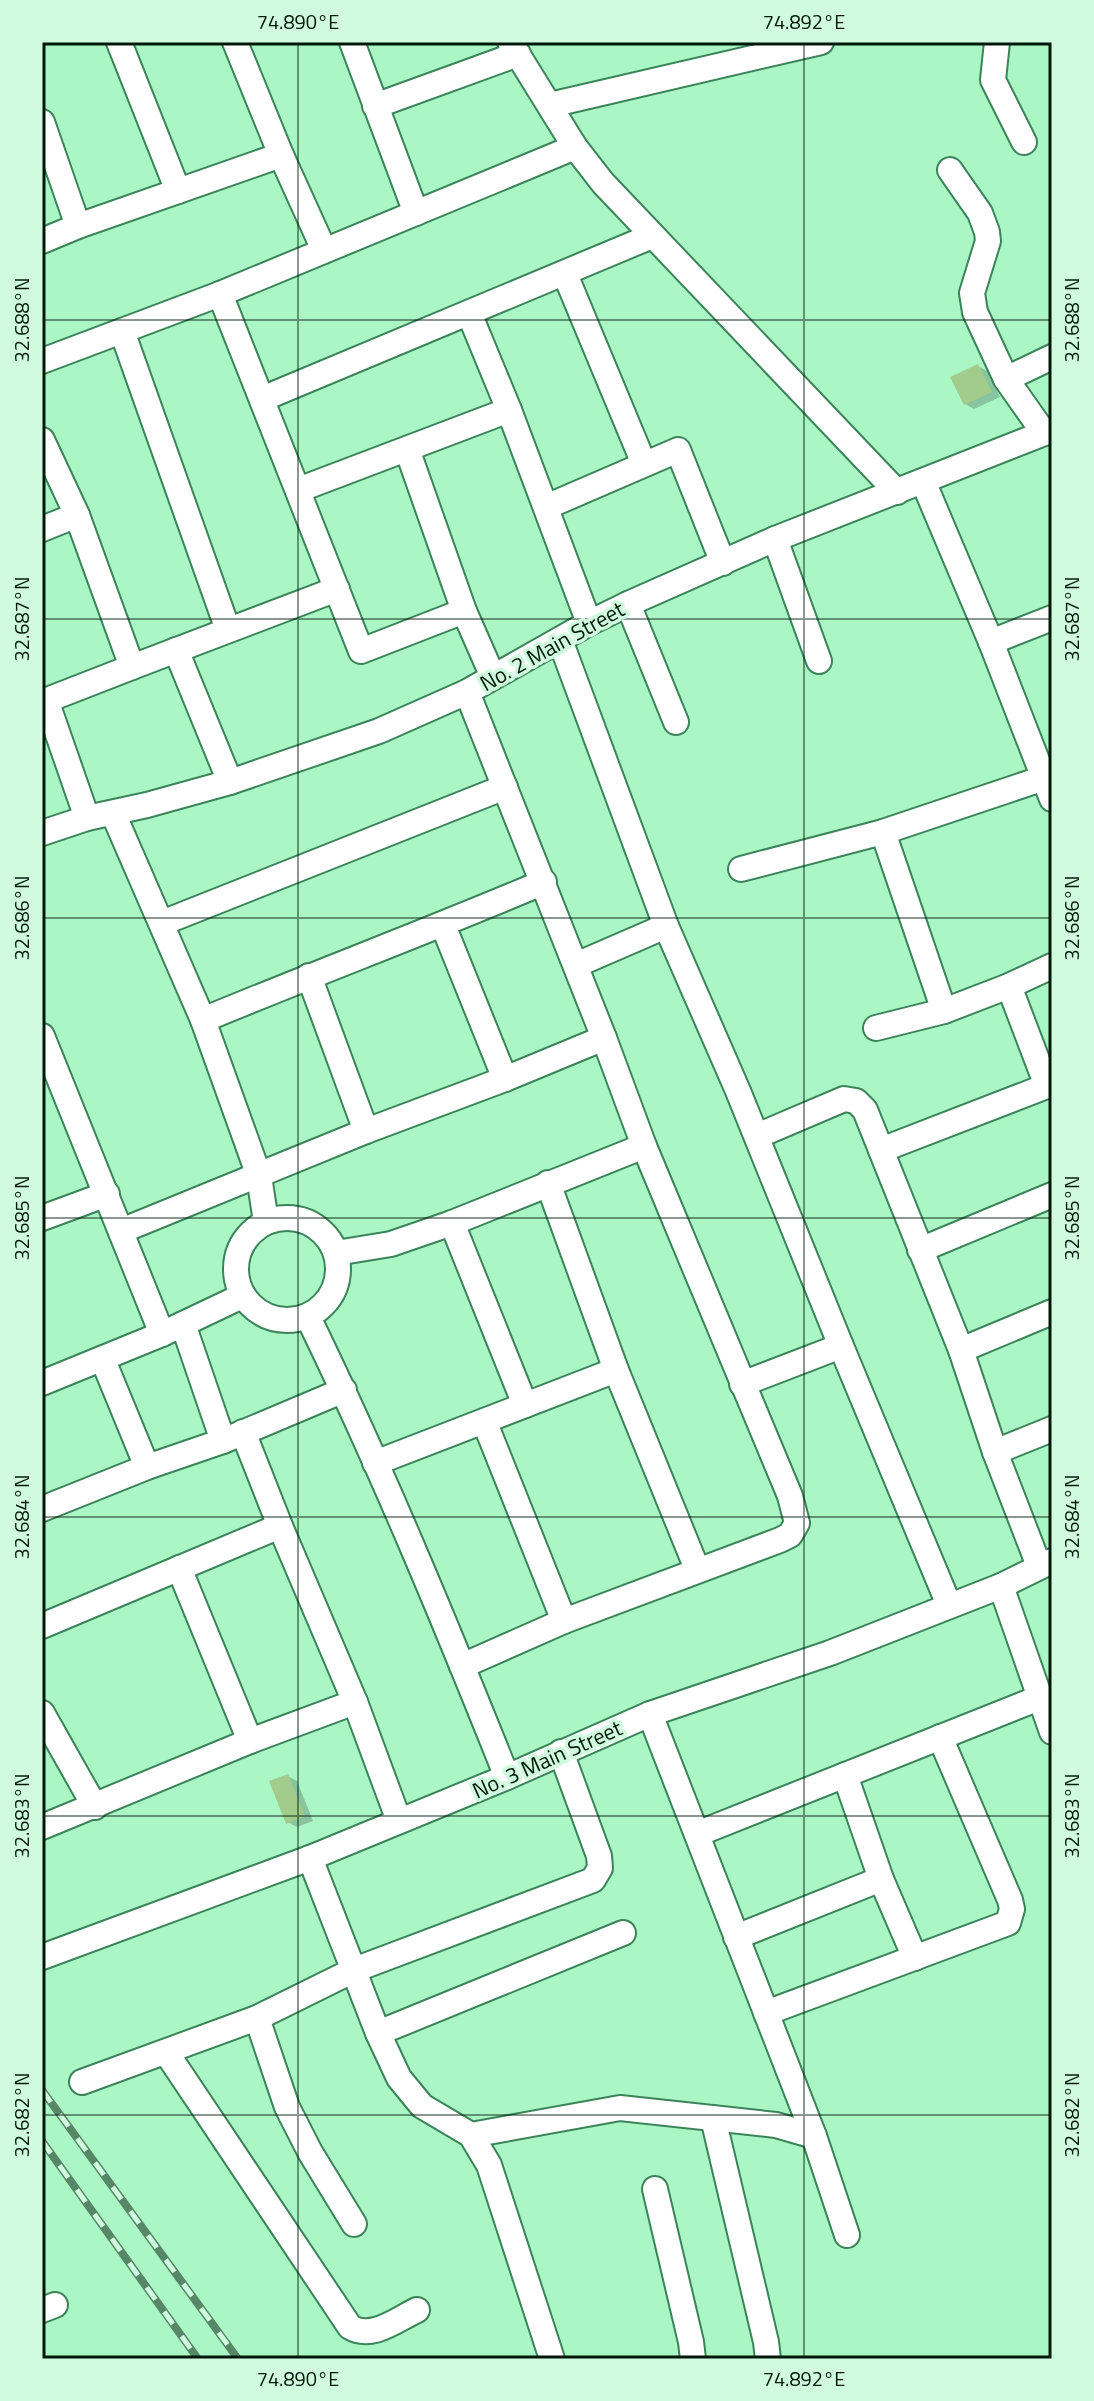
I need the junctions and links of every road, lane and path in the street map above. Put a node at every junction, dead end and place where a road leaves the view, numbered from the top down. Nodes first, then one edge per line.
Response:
1 (119, 42) edge
2 (235, 42) edge
3 (352, 42) edge
4 (821, 42) edge
5 (997, 42) edge
6 (514, 48) edge
7 (550, 105) junction
8 (375, 106) junction
9 (42, 122) edge
10 (1024, 142) dead end
11 (575, 147) junction
12 (281, 155) junction
13 (950, 170) dead end
14 (178, 191) junction
15 (416, 213) junction
16 (78, 226) junction
17 (652, 236) junction
18 (42, 241) edge
19 (324, 250) junction
20 (565, 274) junction
21 (220, 294) junction
22 (469, 313) junction
23 (122, 331) junction
24 (1052, 357) edge
25 (42, 361) edge
26 (1006, 379) junction
27 (262, 399) junction
28 (509, 410) junction
29 (1048, 432) edge
30 (42, 440) edge
31 (407, 449) junction
32 (644, 464) junction
33 (923, 481) junction
34 (298, 490) junction
35 (897, 492) junction
36 (546, 507) junction
37 (77, 515) junction
38 (42, 529) edge
39 (775, 539) junction
40 (723, 563) junction
41 (337, 589) junction
42 (628, 604) junction
43 (464, 611) junction
44 (1052, 618) edge
45 (589, 623) junction
46 (228, 630) junction
47 (560, 640) junction
48 (991, 642) junction
49 (176, 650) junction
50 (819, 661) dead end
51 (132, 667) junction
52 (493, 677) junction
53 (467, 692) junction
54 (44, 701) edge
55 (676, 722) dead end
56 (230, 782) junction
57 (505, 787) junction
58 (1048, 788) edge
59 (113, 813) junction
60 (87, 818) junction
61 (883, 832) junction
62 (42, 833) edge
63 (741, 869) dead end
64 (544, 882) junction
65 (162, 923) junction
66 (443, 925) junction
67 (666, 926) junction
68 (576, 965) junction
69 (1052, 966) edge
70 (309, 976) junction
71 (1009, 986) junction
72 (944, 1011) junction
73 (203, 1020) junction
74 (876, 1028) dead end
75 (42, 1036) edge
76 (604, 1038) junction
77 (505, 1079) junction
78 (1050, 1085) edge
79 (366, 1131) junction
80 (757, 1136) junction
81 (644, 1146) junction
82 (881, 1150) junction
83 (259, 1176) junction
84 (548, 1183) junction
85 (107, 1194) junction
86 (1052, 1195) edge
87 (42, 1218) edge
88 (266, 1222) junction
89 (452, 1223) junction
90 (121, 1231) junction
91 (920, 1250) junction
92 (336, 1253) junction
93 (242, 1296) junction
94 (1052, 1312) edge
95 (308, 1317) junction
96 (172, 1329) junction
97 (841, 1346) junction
98 (961, 1350) junction
99 (103, 1360) junction
100 (616, 1370) junction
101 (42, 1383) edge
102 (742, 1384) junction
103 (344, 1390) junction
104 (525, 1405) junction
105 (485, 1423) junction
106 (1052, 1429) edge
107 (233, 1436) junction
108 (995, 1452) junction
109 (375, 1463) junction
110 (147, 1467) junction
111 (42, 1509) edge
112 (280, 1526) junction
113 (1046, 1564) edge
114 (179, 1568) junction
115 (697, 1569) junction
116 (1001, 1586) junction
117 (949, 1605) junction
118 (564, 1621) junction
119 (42, 1626) edge
120 (462, 1666) junction
121 (1039, 1698) junction
122 (355, 1702) junction
123 (42, 1713) edge
124 (650, 1714) junction
125 (1052, 1732) edge
126 (940, 1737) junction
127 (250, 1741) junction
128 (561, 1752) junction
129 (845, 1775) junction
130 (507, 1777) junction
131 (95, 1807) junction
132 (399, 1821) junction
133 (42, 1827) edge
134 (697, 1834) junction
135 (310, 1858) junction
136 (881, 1879) junction
137 (623, 1933) dead end
138 (736, 1937) junction
139 (42, 1957) edge
140 (915, 1958) junction
141 (354, 1970) junction
142 (766, 2013) junction
143 (257, 2018) junction
144 (378, 2033) junction
145 (166, 2052) junction
146 (82, 2082) dead end
147 (713, 2118) junction
148 (471, 2135) junction
149 (814, 2136) junction
150 (655, 2189) dead end
151 (354, 2224) dead end
152 (847, 2235) dead end
153 (417, 2310) dead end
154 (552, 2359) edge
155 (693, 2359) edge
156 (768, 2359) edge

1 - 14 street
2 - 12 street
3 - 8 street
4 - 7 street
5 - 10 street
6 - 7 street
6 - 8 street
7 - 11 street
8 - 15 street
9 - 16 street
11 - 15 street
11 - 17 street
12 - 14 street
12 - 19 street
13 - 26 street
14 - 16 street
15 - 19 street
16 - 18 street
17 - 20 street
17 - 35 street
19 - 21 street
20 - 22 street
20 - 32 street
21 - 23 street
21 - 27 street
22 - 27 street
22 - 28 street
23 - 25 street
23 - 46 street
24 - 26 street
26 - 29 street
27 - 34 street
28 - 31 street
28 - 36 street
29 - 33 street, No. 2 Main Street
30 - 37 street
31 - 34 street
31 - 43 street
32 - 36 street
32 - 40 street
33 - 35 street, No. 2 Main Street
33 - 48 street
34 - 41 street
35 - 39 street, No. 2 Main Street
36 - 45 street
37 - 38 street
37 - 51 street
39 - 40 street, No. 2 Main Street
39 - 50 street
40 - 42 street, No. 2 Main Street
41 - 43 street
41 - 46 street
42 - 45 street, No. 2 Main Street
42 - 55 street
43 - 52 street
44 - 48 street
45 - 47 street, No. 2 Main Street
46 - 49 street
47 - 52 street, No. 2 Main Street
47 - 67 street
48 - 58 street
49 - 51 street
49 - 56 street
51 - 54 street
52 - 53 street, No. 2 Main Street
53 - 56 street, No. 2 Main Street
53 - 57 street
54 - 60 street
56 - 59 street, No. 2 Main Street
57 - 64 street
57 - 65 street
58 - 61 street
59 - 60 street, No. 2 Main Street
59 - 65 street
60 - 62 street, No. 2 Main Street
61 - 63 street
61 - 72 street
64 - 66 street
64 - 68 street
65 - 73 street
66 - 70 street
66 - 77 street
67 - 68 street
67 - 80 street
68 - 76 street
69 - 71 street
70 - 73 street
70 - 79 street
71 - 72 street
71 - 78 street
72 - 74 street
73 - 83 street
75 - 85 street
76 - 77 street
76 - 81 street
77 - 79 street
78 - 82 street
79 - 83 street
80 - 82 street
80 - 97 street
81 - 84 street
81 - 102 street
82 - 91 street
83 - 88 street
83 - 90 street
84 - 89 street
84 - 100 street
85 - 87 street
85 - 90 street
86 - 91 street
88 - 92 street
88 - 93 street
89 - 92 street
89 - 104 street
90 - 96 street
91 - 98 street
92 - 95 street
93 - 95 street
93 - 96 street
94 - 98 street
95 - 103 street
96 - 99 street
96 - 107 street
97 - 102 street
97 - 117 street
98 - 108 street
99 - 101 street
99 - 110 street
100 - 104 street
100 - 115 street
102 - 115 street
103 - 107 street
103 - 109 street
104 - 105 street
105 - 109 street
105 - 118 street
106 - 108 street
107 - 110 street
107 - 112 street
108 - 113 street
109 - 120 street
110 - 111 street
112 - 114 street
112 - 122 street
113 - 116 street, No. 3 Main Street
114 - 119 street
114 - 127 street
115 - 118 street
116 - 117 street, No. 3 Main Street
116 - 121 street
117 - 124 street, No. 3 Main Street
118 - 120 street
120 - 130 street
121 - 125 street
121 - 126 street
122 - 127 street
122 - 132 street
123 - 131 street
124 - 128 street, No. 3 Main Street
124 - 134 street
126 - 129 street
126 - 140 street
127 - 131 street
128 - 130 street, No. 3 Main Street
128 - 141 street
129 - 134 street
129 - 136 street
130 - 132 street, No. 3 Main Street
131 - 133 street
132 - 135 street, No. 3 Main Street
134 - 138 street
135 - 139 street, No. 3 Main Street
135 - 141 street
136 - 138 street
136 - 140 street
137 - 144 street
138 - 142 street
140 - 142 street
141 - 143 street
141 - 144 street
142 - 149 street
143 - 145 street
143 - 151 street
144 - 148 street
145 - 146 street
145 - 153 street
147 - 148 street
147 - 149 street
147 - 156 street
148 - 154 street
149 - 152 street
150 - 155 street

